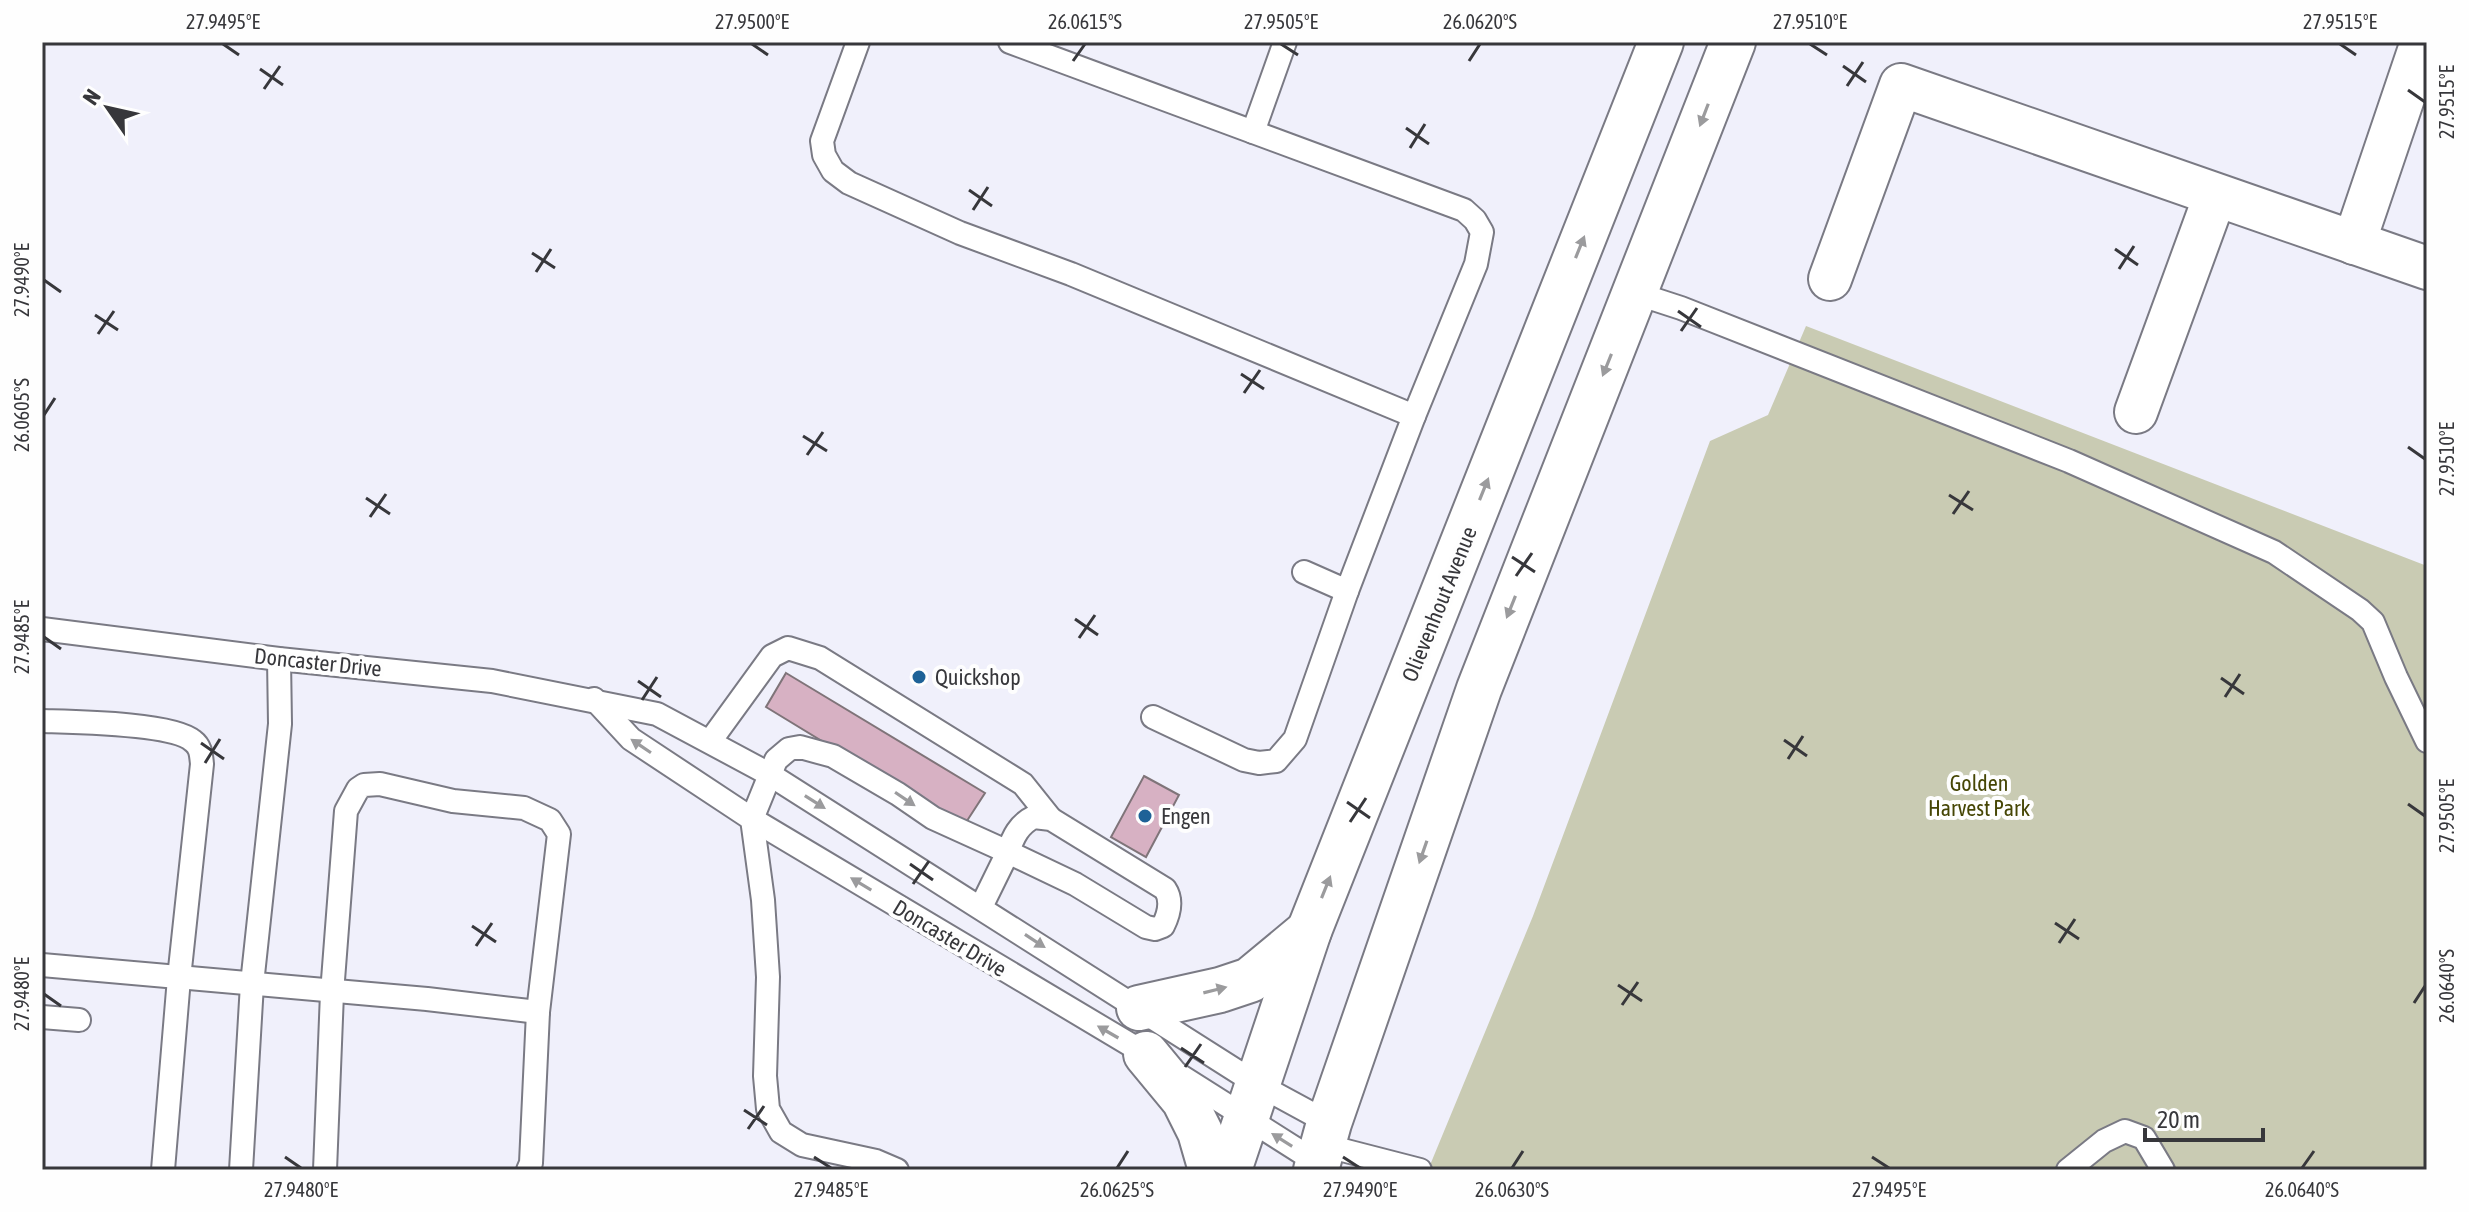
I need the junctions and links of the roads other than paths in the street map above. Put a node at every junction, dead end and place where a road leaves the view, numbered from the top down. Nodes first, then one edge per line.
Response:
1 (858, 42) edge
2 (1010, 42) edge
3 (1285, 42) edge
4 (1661, 42) edge
5 (1733, 42) edge
6 (2422, 42) edge
7 (1253, 132) junction
8 (2215, 196) junction
9 (2354, 243) junction
10 (2427, 268) edge
11 (1830, 279) dead end
12 (1635, 293) junction
13 (2136, 412) dead end
14 (1414, 416) junction
15 (1304, 572) dead end
16 (1347, 591) junction
17 (42, 629) edge
18 (279, 659) junction
19 (594, 699) junction
20 (1153, 717) dead end
21 (42, 721) edge
22 (711, 740) junction
23 (2427, 741) edge
24 (769, 774) junction
25 (752, 819) junction
26 (1051, 819) junction
27 (1008, 852) junction
28 (981, 907) junction
29 (1309, 931) junction
30 (42, 965) edge
31 (179, 978) junction
32 (252, 984) junction
33 (332, 993) junction
34 (1139, 1008) junction
35 (538, 1012) junction
36 (42, 1017) edge
37 (79, 1020) dead end
38 (1146, 1054) junction
39 (1251, 1101) junction
40 (1321, 1150) edge
41 (163, 1170) edge
42 (241, 1170) edge
43 (325, 1170) edge
44 (528, 1170) edge
45 (897, 1170) edge
46 (1211, 1170) edge
47 (1229, 1170) edge
48 (1420, 1170) edge
49 (2068, 1170) edge
50 (2163, 1170) edge

1 - 14 lane
2 - 7 lane
3 - 7 lane
29 -> 4 street, Olievenhout Avenue
5 -> 12 street
6 - 9 street
7 - 14 lane
8 - 9 street
8 - 11 street
8 - 13 street
9 - 10 street
12 - 23 lane
12 -> 40 street
14 - 16 lane
15 - 16 lane
16 - 20 lane
17 - 18 lane, Doncaster Drive
18 - 19 lane, Doncaster Drive
18 - 32 lane
19 - 22 lane, Doncaster Drive
25 -> 19 lane, Doncaster Drive
21 - 31 lane
22 - 24 lane, Doncaster Drive
22 - 26 lane
24 - 25 lane
24 -> 27 lane
24 -> 28 lane, Doncaster Drive
38 -> 25 lane, Doncaster Drive
25 - 45 lane
26 - 27 lane
26 - 27 lane
27 - 28 lane
28 -> 34 lane, Doncaster Drive
34 -> 29 street
29 - 39 street, Olievenhout Avenue
30 - 31 lane
31 - 32 lane
31 - 41 lane
32 - 33 lane
32 - 42 lane
33 - 35 lane
33 - 35 lane
33 - 43 lane
34 - 39 lane, Doncaster Drive
35 - 44 lane
36 - 37 lane
38 - 39 lane, Doncaster Drive
38 - 46 street
40 -> 39 lane, Doncaster Drive
39 - 40 lane, Doncaster Drive
39 - 47 street, Olievenhout Avenue
40 - 48 lane
49 - 50 lane

